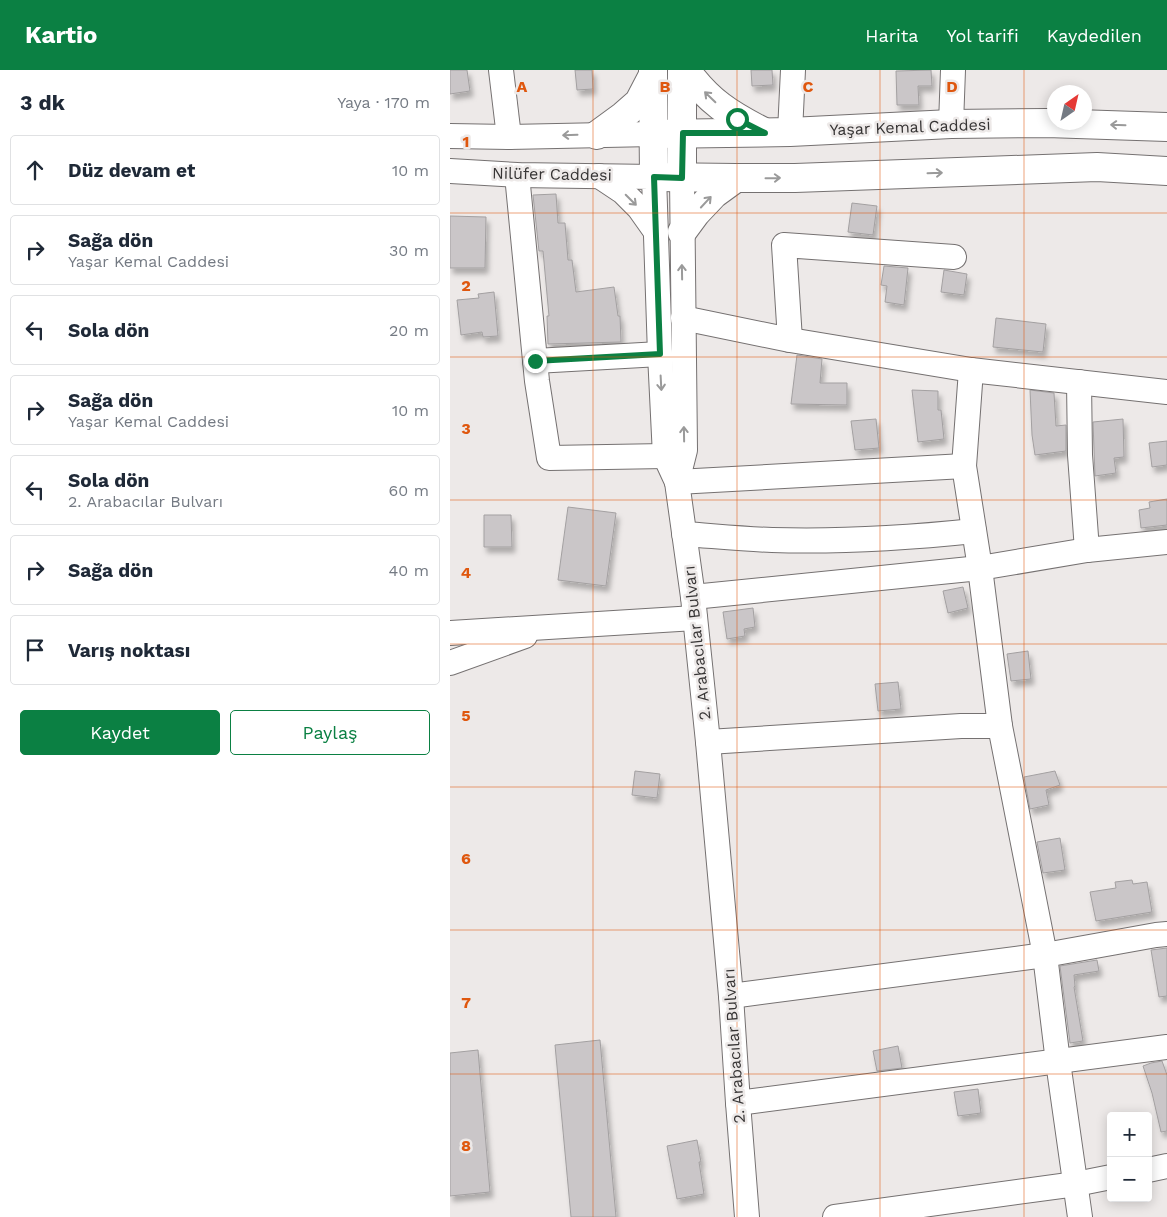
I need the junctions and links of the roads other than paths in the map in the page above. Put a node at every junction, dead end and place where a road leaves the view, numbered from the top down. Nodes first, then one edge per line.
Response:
1 (501, 70) edge
2 (682, 70) edge
3 (686, 70) edge
4 (793, 70) edge
5 (953, 70) edge
6 (653, 72) edge
7 (951, 124) junction
8 (1167, 127) edge
9 (778, 132) junction
10 (683, 133) junction
11 (654, 134) junction
12 (597, 135) junction
13 (450, 136) edge
14 (510, 137) junction
15 (450, 170) edge
16 (1167, 170) edge
17 (516, 175) junction
18 (599, 176) junction
19 (654, 177) junction
20 (682, 178) junction
21 (736, 178) junction
22 (669, 232) junction
23 (954, 256) dead end
24 (683, 318) junction
25 (790, 340) junction
26 (660, 354) junction
27 (535, 361) junction
28 (971, 370) junction
29 (1079, 382) junction
30 (1167, 392) edge
31 (665, 456) junction
32 (964, 466) junction
33 (677, 482) junction
34 (974, 531) junction
35 (684, 534) junction
36 (1167, 542) edge
37 (1087, 550) junction
38 (980, 568) junction
39 (694, 608) junction
40 (550, 627) junction
41 (450, 633) edge
42 (450, 663) edge
43 (1000, 726) junction
44 (708, 742) junction
45 (1167, 934) edge
46 (1045, 956) junction
47 (731, 996) junction
48 (1167, 1047) edge
49 (1058, 1062) junction
50 (738, 1103) junction
51 (1167, 1166) edge
52 (1152, 1169) edge
53 (1107, 1178) edge
54 (1076, 1184) junction
55 (747, 1217) edge
56 (835, 1217) edge
57 (1080, 1217) edge

1 - 14 street
2 - 10 main road
9 -> 3 main road
4 - 9 street
5 - 7 street
6 - 11 main road, 2. Arabacılar Bulvarı
6 - 12 main road
8 -> 7 main road, Yaşar Kemal Caddesi
7 - 9 main road, Yaşar Kemal Caddesi
9 - 10 main road, Yaşar Kemal Caddesi
10 - 11 main road, Yaşar Kemal Caddesi
10 - 20 main road
11 - 12 street
11 - 19 main road, 2. Arabacılar Bulvarı
12 -> 14 street
13 - 14 street
15 - 17 street, Nilüfer Caddesi
21 -> 16 main road
17 - 18 street, Nilüfer Caddesi
17 - 27 street
18 - 19 street, Nilüfer Caddesi
18 -> 22 street
19 - 20 main road
19 - 22 street, 2. Arabacılar Bulvarı
20 - 21 main road
20 - 22 street
22 -> 21 main road
24 -> 22 street
22 - 26 street, 2. Arabacılar Bulvarı
23 - 25 street
24 - 25 street
33 -> 24 street
25 - 28 street
26 - 27 street
26 -> 31 street, 2. Arabacılar Bulvarı
27 - 31 street
28 - 29 street
28 - 32 street
29 - 30 street
29 - 37 street
31 - 33 street, 2. Arabacılar Bulvarı
32 - 33 street
32 - 34 street
33 - 35 street, 2. Arabacılar Bulvarı
34 - 35 street
34 - 38 street
35 - 39 street, 2. Arabacılar Bulvarı
36 - 37 street
37 - 38 street
38 - 39 street
38 - 43 street
39 - 40 street
39 - 44 street, 2. Arabacılar Bulvarı
40 - 41 street
40 - 42 street
43 - 44 street
43 - 46 street
44 - 47 street, 2. Arabacılar Bulvarı
45 - 46 street
46 - 47 street
46 - 49 street
47 - 50 street, 2. Arabacılar Bulvarı
48 - 49 street
49 - 50 street
49 - 54 street
50 - 55 street, 2. Arabacılar Bulvarı
51 - 52 street
53 - 54 street
54 - 56 street
54 - 57 street

